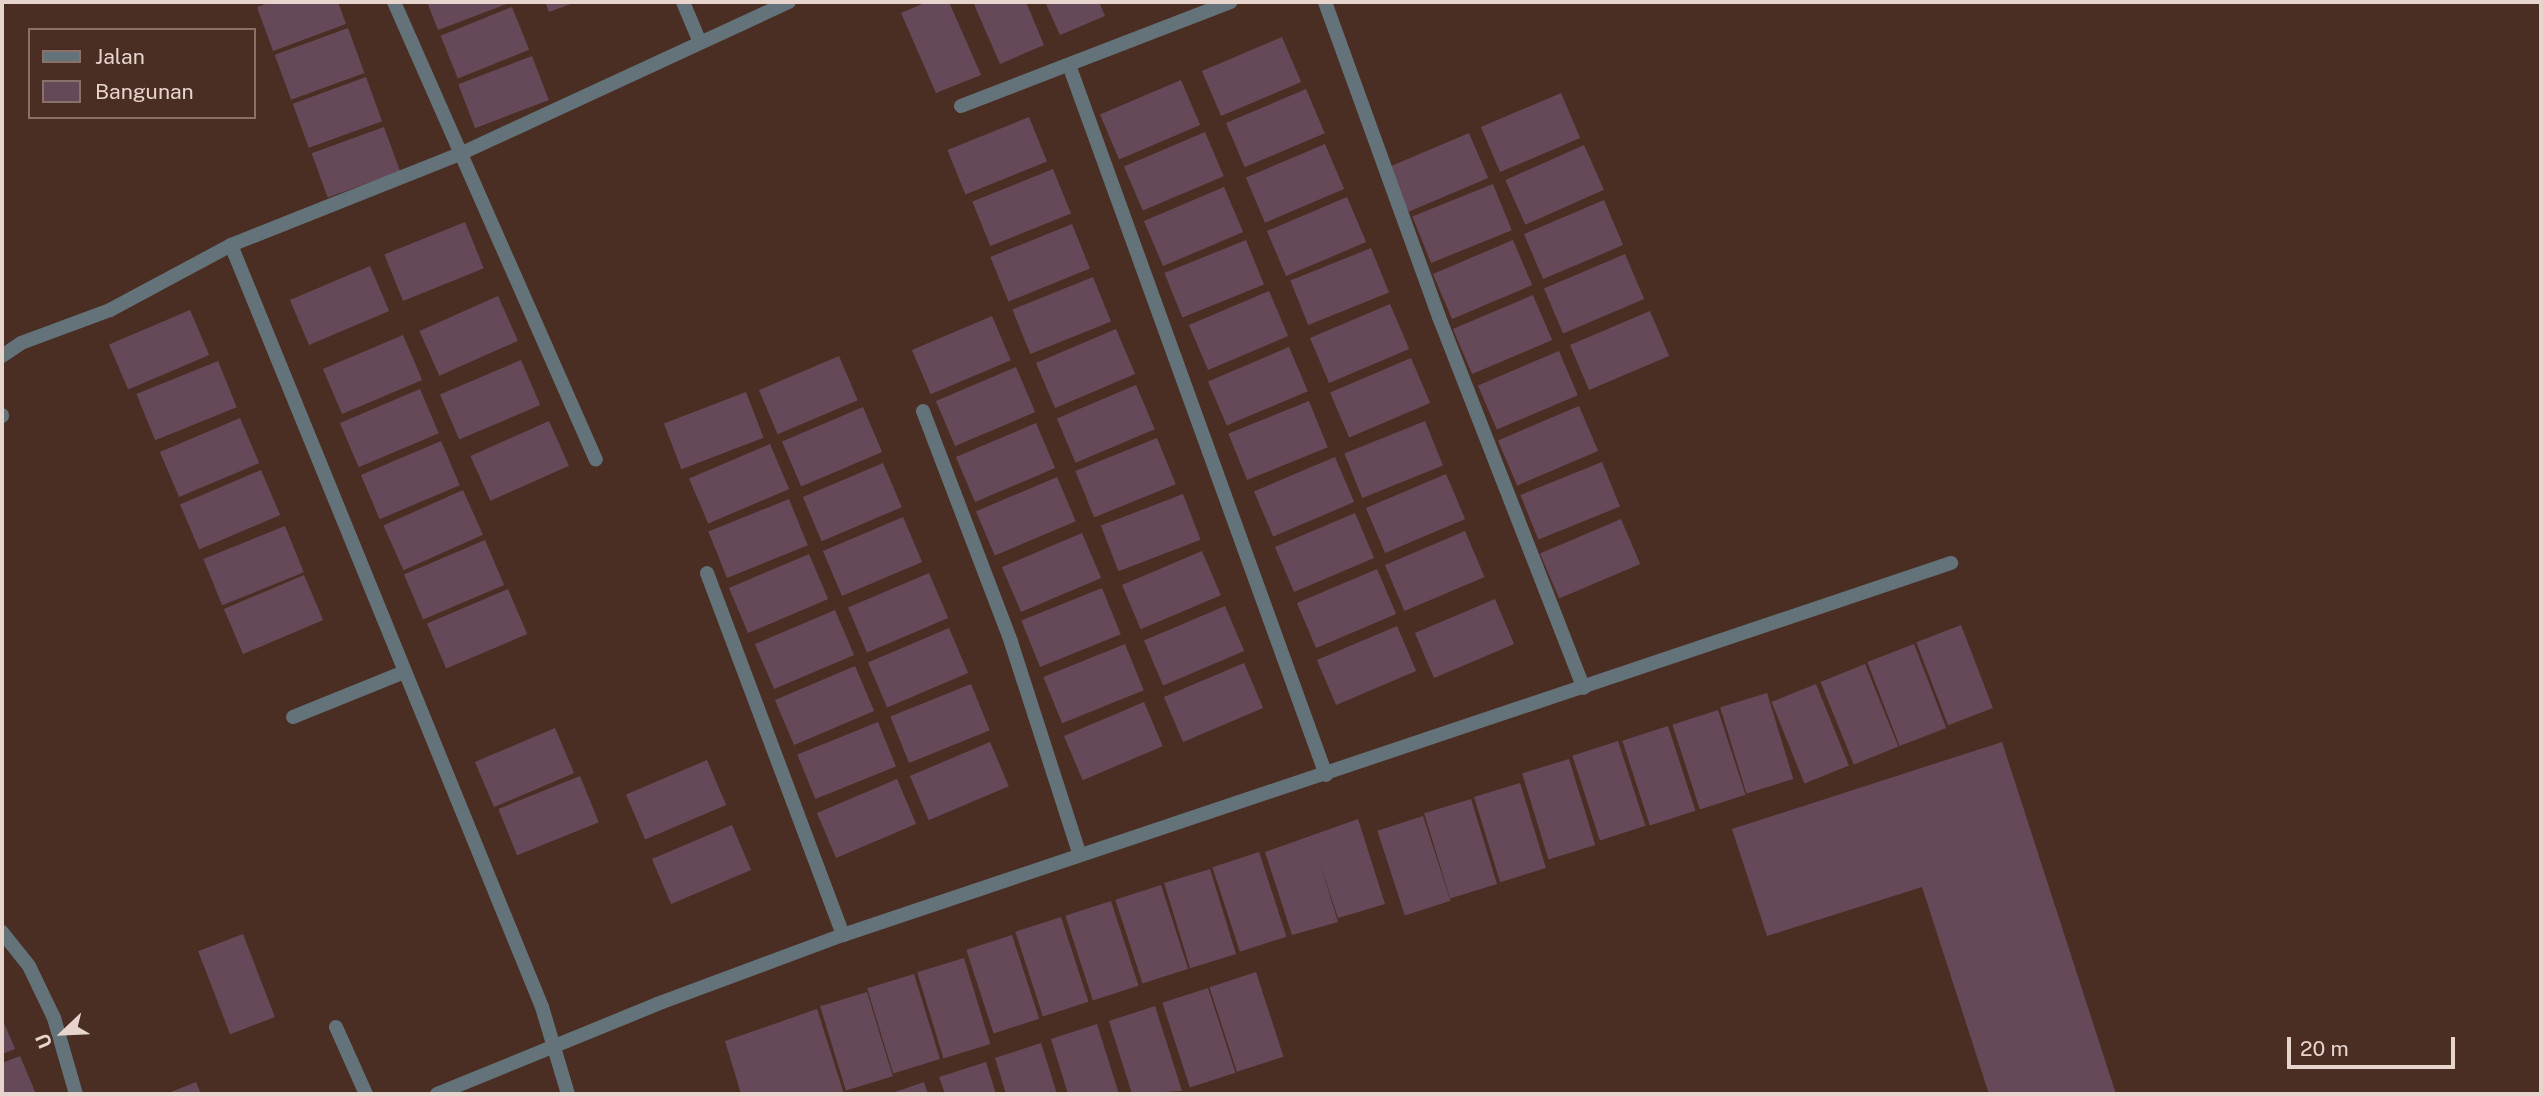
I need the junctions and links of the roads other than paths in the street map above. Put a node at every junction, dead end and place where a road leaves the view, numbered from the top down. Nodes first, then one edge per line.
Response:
1 (394, 2) edge
2 (683, 2) edge
3 (789, 2) edge
4 (1231, 2) edge
5 (1325, 2) edge
6 (699, 40) junction
7 (1069, 65) junction
8 (961, 106) dead end
9 (462, 153) junction
10 (231, 246) junction
11 (2, 356) edge
12 (923, 411) dead end
13 (596, 459) dead end
14 (1951, 564) dead end
15 (707, 573) dead end
16 (402, 673) junction
17 (1584, 688) junction
18 (293, 717) dead end
19 (1326, 775) junction
20 (1079, 853) junction
21 (2, 932) edge
22 (843, 935) junction
23 (336, 1027) dead end
24 (552, 1048) junction
25 (76, 1094) edge
26 (366, 1094) edge
27 (437, 1094) edge
28 (568, 1094) edge

1 - 9 street
2 - 6 street
3 - 6 street
4 - 7 street
5 - 17 street
6 - 9 street
7 - 8 street
7 - 19 street
9 - 10 street
9 - 13 street
10 - 11 street
10 - 16 street
12 - 20 street
14 - 17 street
15 - 22 street
16 - 18 street
16 - 24 street
17 - 19 street
19 - 20 street
20 - 22 street
21 - 25 street
22 - 24 street
23 - 26 street
24 - 27 street
24 - 28 street

